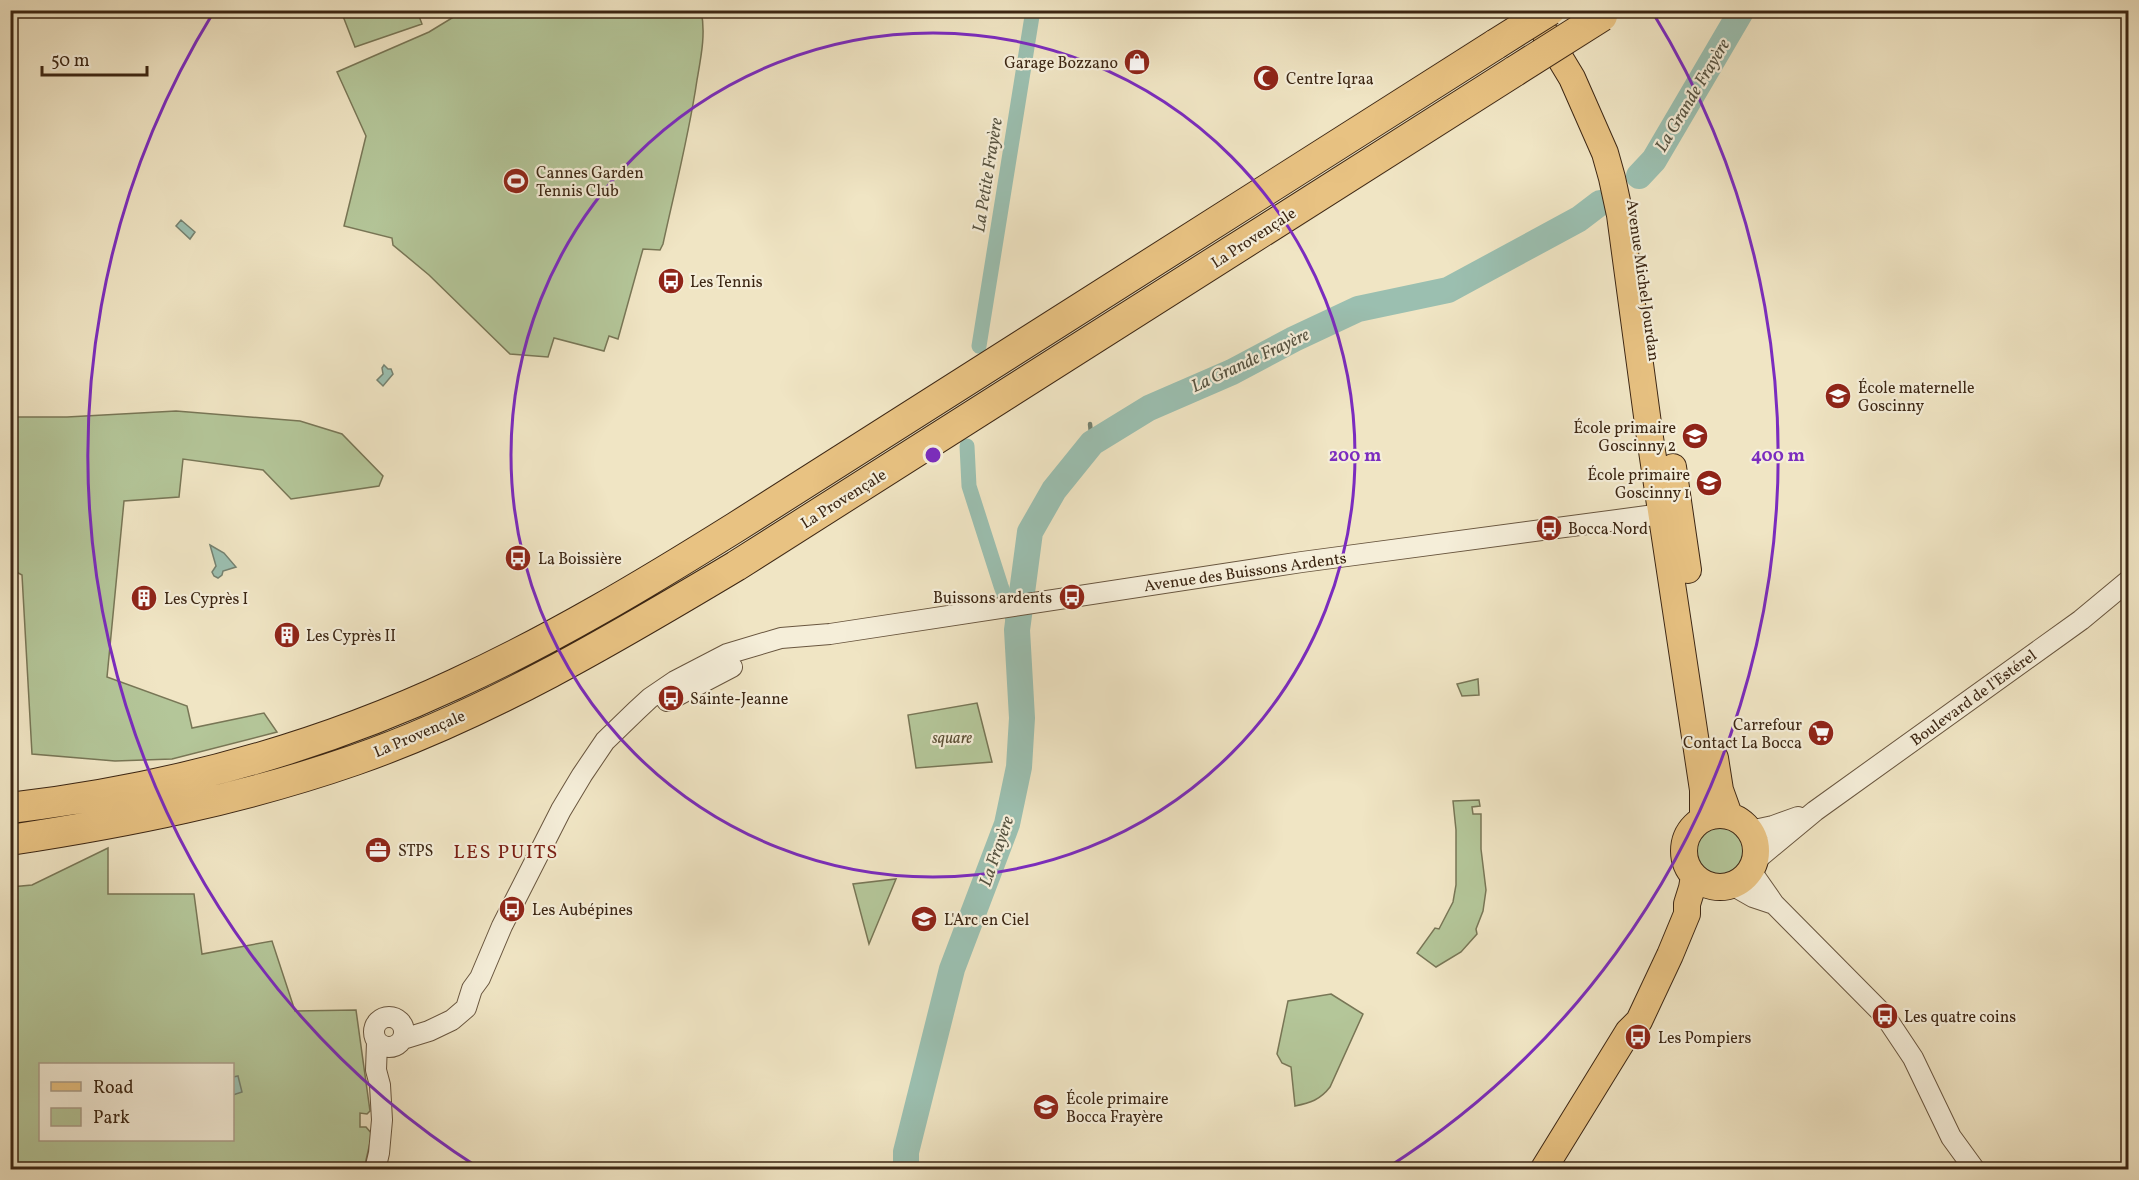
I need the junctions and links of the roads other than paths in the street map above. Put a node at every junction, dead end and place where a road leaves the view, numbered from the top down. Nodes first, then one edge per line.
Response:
1 (1531, 10) edge
2 (1551, 10) edge
3 (1606, 13) edge
4 (1662, 514) junction
5 (1682, 530) junction
6 (2128, 581) edge
7 (10, 808) edge
8 (1815, 811) junction
9 (1729, 815) junction
10 (1703, 819) junction
11 (1750, 831) junction
12 (10, 840) edge
13 (1729, 876) junction
14 (1639, 1021) junction
15 (375, 1170) edge
16 (1543, 1170) edge
17 (1557, 1170) edge
18 (1975, 1170) edge

1 - 4 main road, Avenue Michel Jourdan
2 - 5 main road, Avenue Michel Jourdan
2 - 7 highway, La Provençale, bridge
3 - 12 highway, La Provençale, bridge
4 - 5 main road
4 - 10 main road, Avenue Michel Jourdan
4 - 15 street, Avenue des Buissons Ardents
5 - 9 main road, Avenue Michel Jourdan
6 - 8 street, Boulevard de l'Estérel
8 - 11 street, Boulevard de l'Estérel
8 - 13 street, Boulevard de l'Estérel
9 - 10 main road
9 - 11 main road
10 - 13 main road
11 - 13 main road
13 - 14 main road
13 - 18 street
14 - 16 main road
14 - 17 main road

